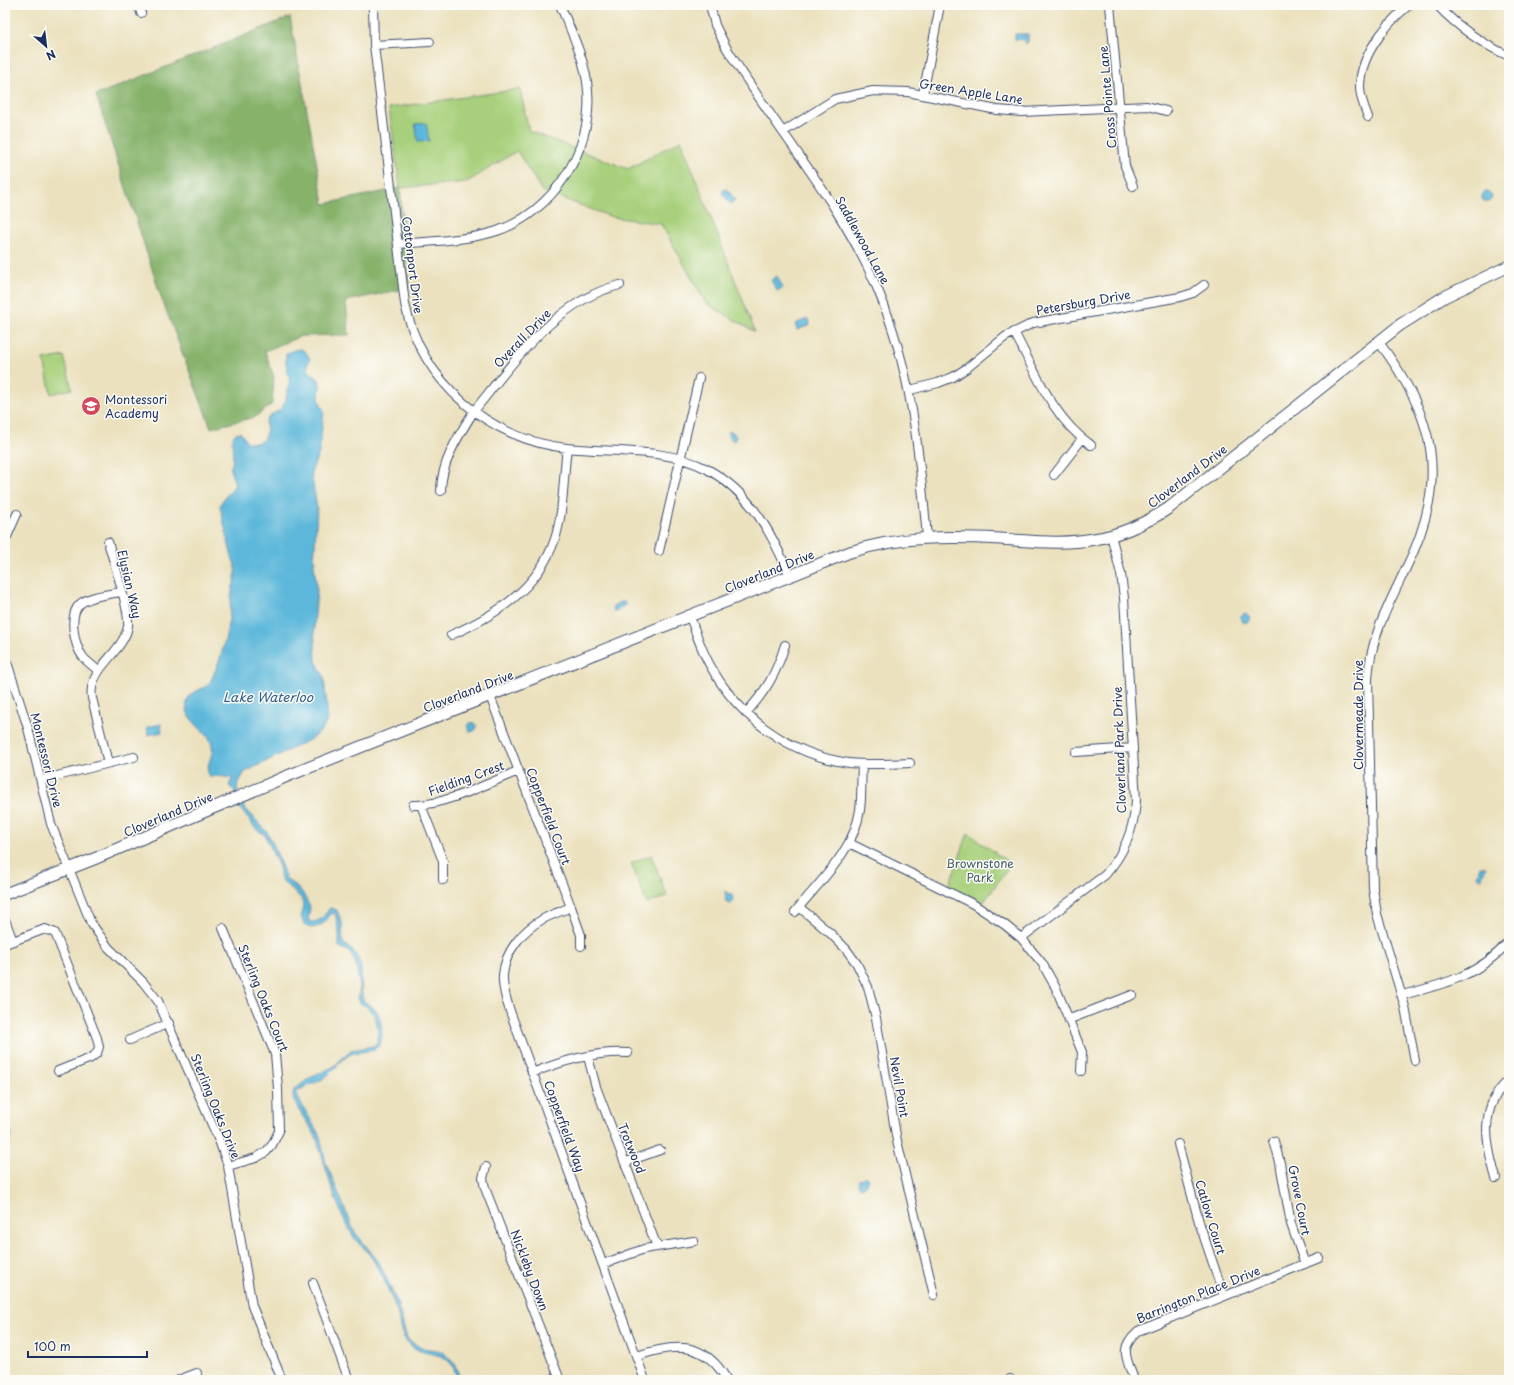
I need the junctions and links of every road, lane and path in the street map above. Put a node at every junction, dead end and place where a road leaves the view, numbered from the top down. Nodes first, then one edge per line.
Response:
1 (373, 5) edge
2 (560, 5) edge
3 (710, 5) edge
4 (940, 5) edge
5 (1110, 5) edge
6 (1409, 5) edge
7 (1437, 5) edge
8 (430, 42) dead end
9 (374, 45) junction
10 (1509, 56) edge
11 (922, 95) junction
12 (1119, 107) junction
13 (1166, 111) dead end
14 (1368, 117) dead end
15 (783, 132) junction
16 (1133, 186) dead end
17 (398, 244) junction
18 (1509, 266) edge
19 (620, 285) dead end
20 (1204, 285) dead end
21 (1014, 332) junction
22 (1378, 341) junction
23 (699, 378) dead end
24 (910, 390) junction
25 (474, 411) junction
26 (1082, 439) junction
27 (1091, 445) dead end
28 (567, 448) junction
29 (679, 459) junction
30 (1054, 475) dead end
31 (441, 491) dead end
32 (17, 514) dead end
33 (1111, 535) junction
34 (927, 537) junction
35 (5, 541) edge
36 (108, 542) dead end
37 (659, 551) dead end
38 (790, 576) junction
39 (121, 592) junction
40 (690, 617) junction
41 (451, 635) dead end
42 (785, 645) dead end
43 (5, 656) edge
44 (100, 671) junction
45 (490, 696) junction
46 (746, 713) junction
47 (1133, 748) junction
48 (1076, 752) dead end
49 (134, 757) dead end
50 (910, 763) dead end
51 (108, 764) junction
52 (862, 764) junction
53 (518, 771) junction
54 (41, 780) junction
55 (849, 843) junction
56 (68, 869) junction
57 (443, 880) dead end
58 (5, 894) edge
59 (571, 907) junction
60 (5, 920) edge
61 (223, 928) dead end
62 (1021, 938) junction
63 (1509, 941) edge
64 (9, 942) edge
65 (581, 946) dead end
66 (1132, 995) dead end
67 (1402, 995) junction
68 (1070, 1019) junction
69 (169, 1023) junction
70 (130, 1040) dead end
71 (628, 1053) dead end
72 (588, 1057) junction
73 (1415, 1061) dead end
74 (58, 1071) dead end
75 (1081, 1071) dead end
76 (532, 1073) junction
77 (1509, 1080) edge
78 (1274, 1141) dead end
79 (1178, 1144) dead end
80 (660, 1150) dead end
81 (626, 1162) junction
82 (228, 1166) junction
83 (486, 1167) dead end
84 (1496, 1178) dead end
85 (694, 1241) dead end
86 (657, 1247) junction
87 (1319, 1258) dead end
88 (603, 1264) junction
89 (1305, 1264) junction
90 (313, 1283) dead end
91 (934, 1295) dead end
92 (1224, 1296) junction
93 (637, 1356) junction
94 (197, 1373) dead end
95 (179, 1380) edge
96 (282, 1380) edge
97 (349, 1380) edge
98 (560, 1380) edge
99 (645, 1380) edge
100 (727, 1380) edge
101 (1134, 1380) edge

1 - 9 street, Cottonport Drive
2 - 17 street
3 - 15 street, Saddlewood Lane
4 - 11 street
5 - 12 street, Cross Pointe Lane
6 - 14 street
7 - 10 street
8 - 9 street
9 - 17 street, Cottonport Drive
11 - 12 street, Green Apple Lane
11 - 15 street, Green Apple Lane
12 - 13 street, Green Apple Lane
12 - 16 street, Cross Pointe Lane
15 - 24 street, Saddlewood Lane
17 - 25 street, Cottonport Drive
18 - 22 main road, Cloverland Drive
19 - 25 street, Overall Drive
20 - 21 street, Petersburg Drive
21 - 24 street, Petersburg Drive
21 - 26 street
22 - 33 main road, Cloverland Drive
22 - 67 street, Clovermeade Drive
23 - 29 street
24 - 34 street, Saddlewood Lane
25 - 28 street, Cottonport Drive
25 - 31 street, Overall Drive
26 - 27 street
26 - 30 street
28 - 29 street, Cottonport Drive
28 - 41 street
29 - 37 street
29 - 38 street, Cottonport Drive
32 - 35 street
33 - 34 main road, Cloverland Drive
33 - 47 street, Cloverland Park Drive
34 - 38 main road, Cloverland Drive
36 - 39 street, Elysian Way
38 - 40 main road, Cloverland Drive
39 - 44 street, Elysian Way
39 - 44 street
40 - 45 main road, Cloverland Drive
40 - 46 street
42 - 46 street
43 - 54 street, Montessori Drive
44 - 51 street, Elysian Way
45 - 53 street, Copperfield Court
45 - 56 main road, Cloverland Drive
46 - 52 street
47 - 48 street
47 - 62 street, Cloverland Park Drive
49 - 51 street
50 - 52 street
51 - 54 street
52 - 55 street
53 - 57 street, Fielding Crest
53 - 59 street, Copperfield Court
54 - 56 street, Montessori Drive
55 - 62 street
55 - 91 street, Nevil Point
56 - 58 main road, Cloverland Drive
56 - 69 street, Sterling Oaks Drive
59 - 65 street, Copperfield Court
59 - 76 street, Copperfield Way
60 - 64 street
61 - 82 street, Sterling Oaks Court
62 - 68 street
63 - 67 street
64 - 74 street
66 - 68 street
67 - 73 street, Clovermeade Drive
68 - 75 street
69 - 70 street
69 - 82 street, Sterling Oaks Drive
71 - 72 street
72 - 76 street
72 - 81 street, Trotwood
76 - 88 street, Copperfield Way
77 - 84 street
78 - 89 street, Grove Court
79 - 92 street, Catlow Court
80 - 81 street
81 - 86 street, Trotwood
82 - 96 street, Sterling Oaks Drive
83 - 98 street, Nickleby Down
85 - 86 street
86 - 88 street
87 - 89 street, Barrington Place Drive
88 - 93 street, Copperfield Way
89 - 92 street, Barrington Place Drive
90 - 97 street
92 - 101 street, Barrington Place Drive
93 - 99 street, Copperfield Way
93 - 100 street
94 - 95 street

